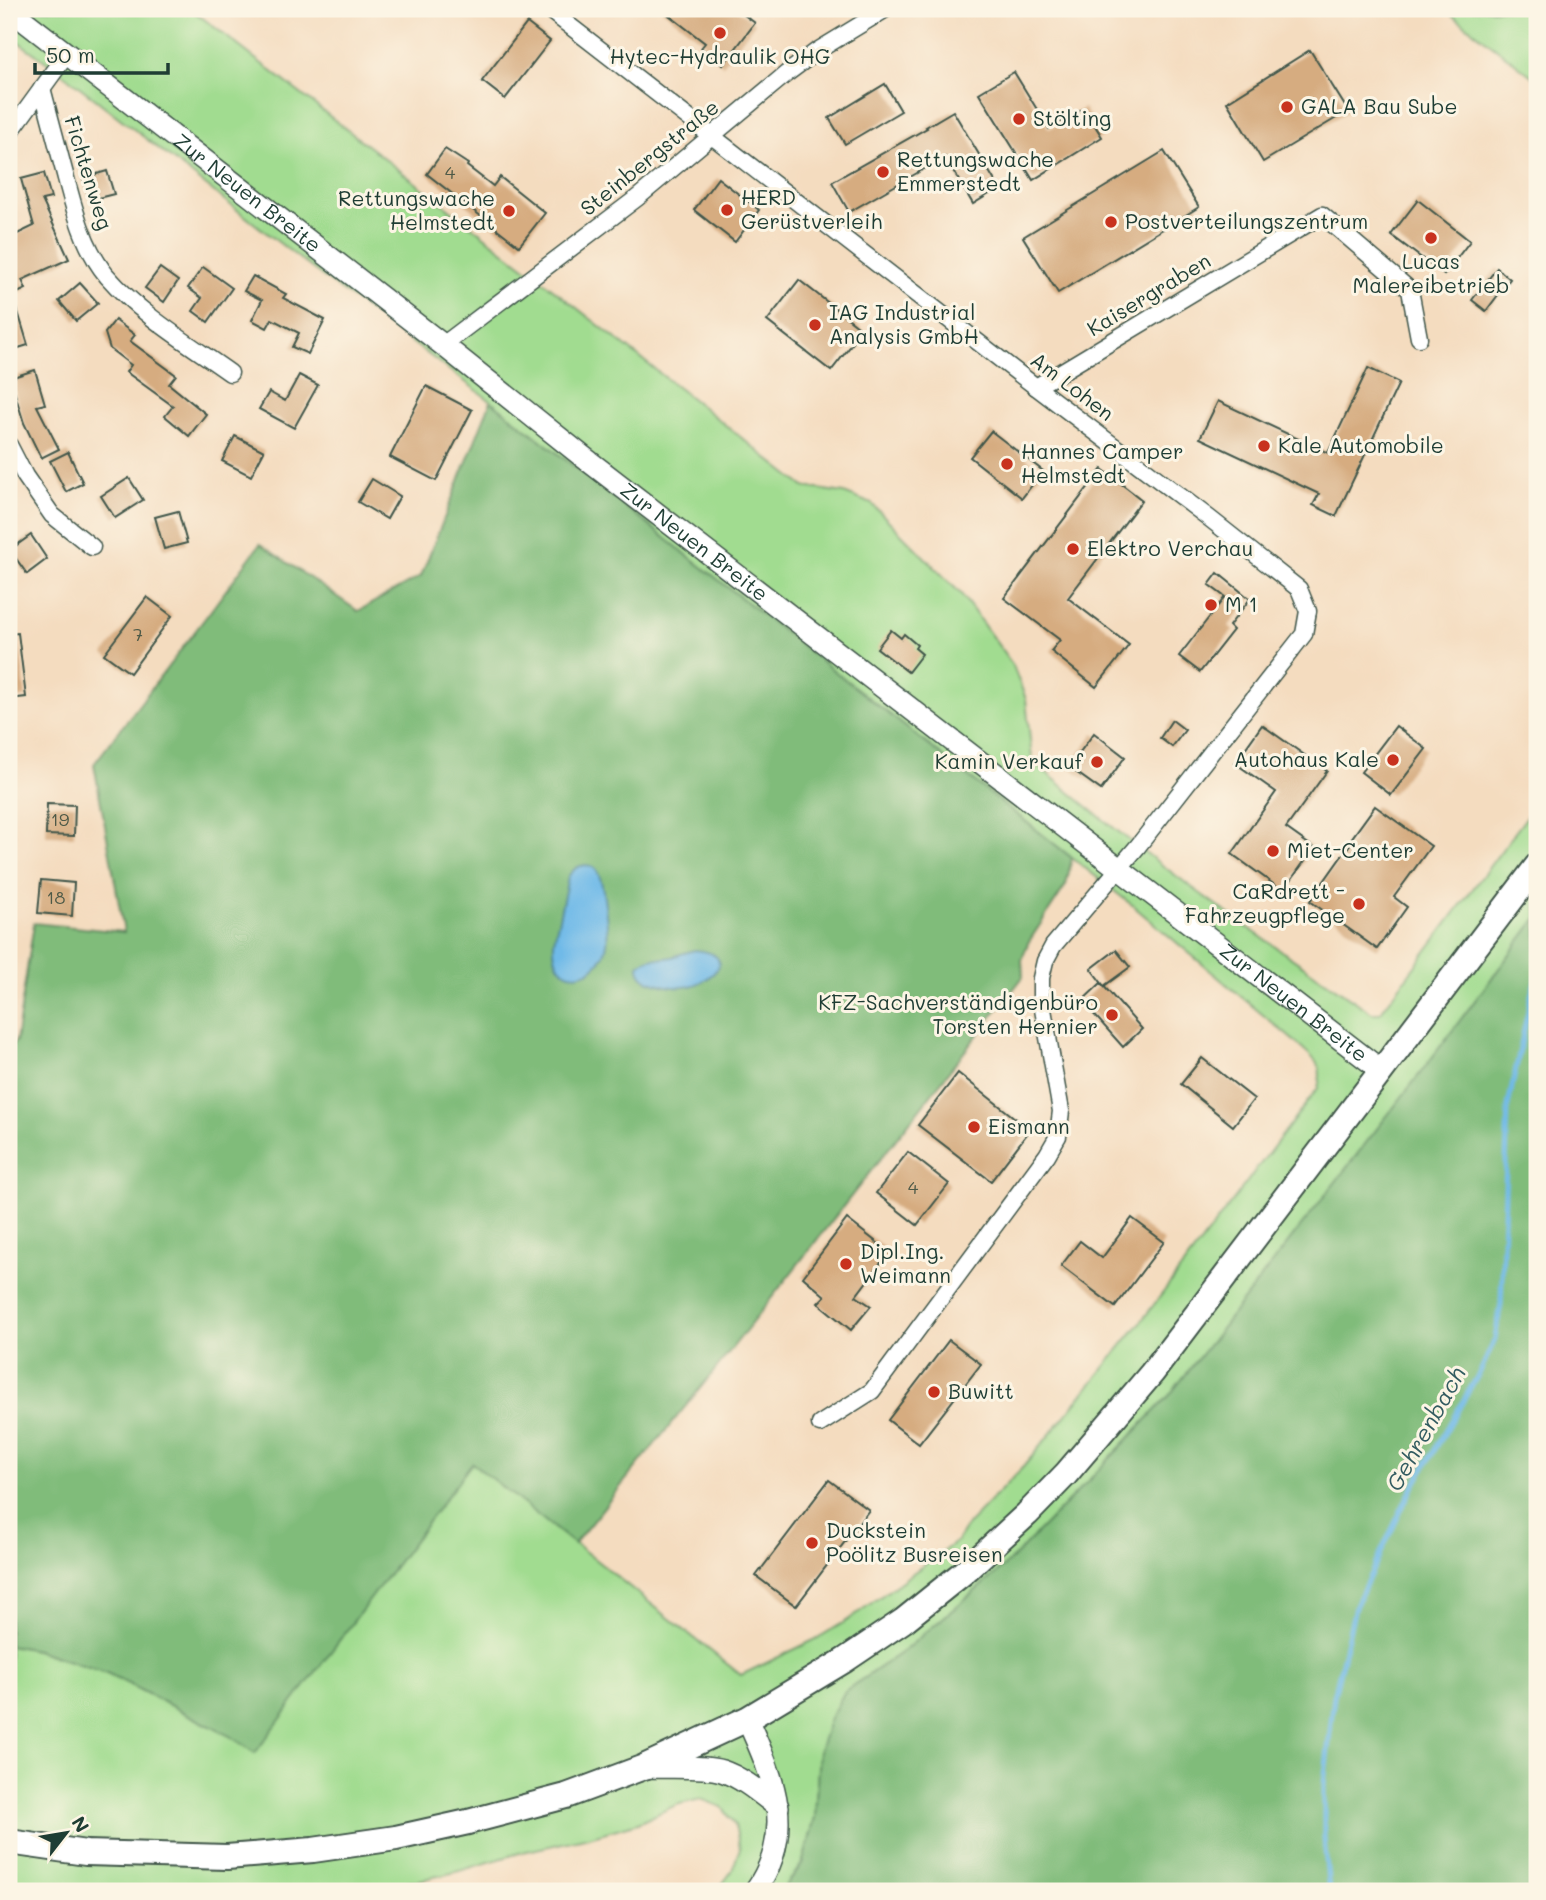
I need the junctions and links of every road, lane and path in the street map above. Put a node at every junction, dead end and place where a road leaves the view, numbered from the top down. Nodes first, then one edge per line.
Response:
1 (9, 9) edge
2 (548, 9) edge
3 (886, 9) edge
4 (67, 54) junction
5 (42, 88) junction
6 (9, 134) edge
7 (713, 135) junction
8 (1419, 338) dead end
9 (443, 345) junction
10 (230, 373) dead end
11 (1036, 387) junction
12 (9, 445) edge
13 (92, 547) dead end
14 (1537, 866) edge
15 (1119, 868) junction
16 (1382, 1071) junction
17 (820, 1424) dead end
18 (747, 1719) junction
19 (644, 1767) junction
20 (778, 1807) junction
21 (9, 1842) edge
22 (755, 1891) edge

1 - 4 street, Zur Neuen Breite
2 - 7 street, Am Lohen
3 - 7 street, Steinbergstraße
4 - 5 street
4 - 9 street, Zur Neuen Breite
5 - 6 street
5 - 10 street, Fichtenweg
7 - 9 street, Steinbergstraße
7 - 11 street, Am Lohen
8 - 11 street, Kaisergraben
9 - 15 street, Zur Neuen Breite
11 - 15 street, Am Lohen
12 - 13 street
14 - 16 main road
15 - 16 street, Zur Neuen Breite
15 - 17 street, Am Lohen
16 - 18 main road
18 - 19 main road
18 - 20 street
19 - 20 street
19 - 21 main road
20 - 22 street

